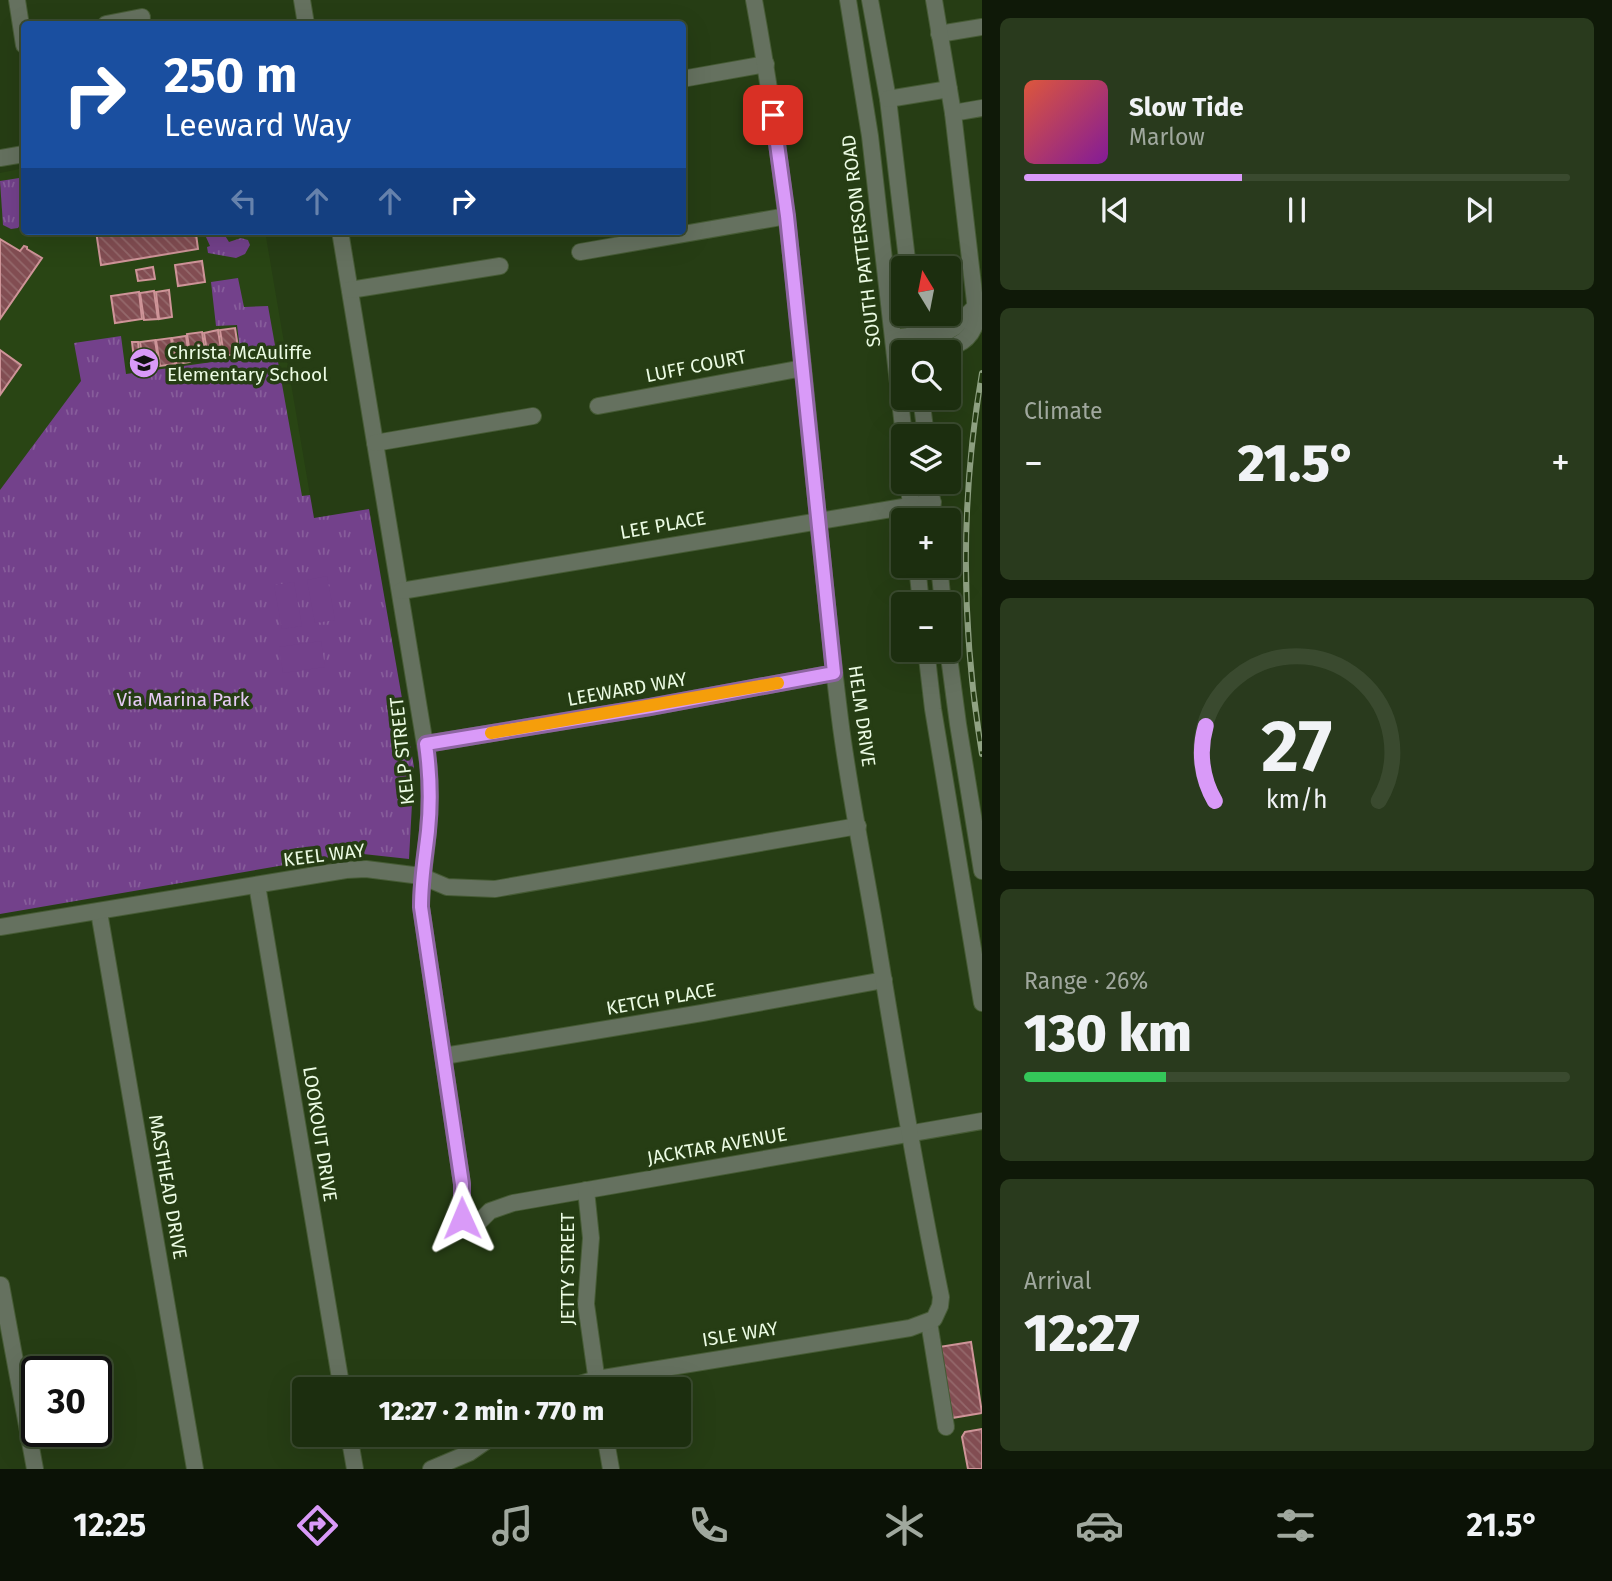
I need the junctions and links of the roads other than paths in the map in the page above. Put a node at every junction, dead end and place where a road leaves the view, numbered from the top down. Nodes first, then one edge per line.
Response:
1 (17, 0) edge
2 (302, 0) edge
3 (754, 0) edge
4 (848, 0) edge
5 (870, 0) edge
6 (934, 0) edge
7 (142, 17) dead end
8 (121, 21) edge
9 (306, 21) edge
10 (21, 24) edge
11 (982, 27) edge
12 (939, 34) junction
13 (766, 64) junction
14 (686, 78) edge
15 (949, 89) junction
16 (888, 99) junction
17 (982, 108) edge
18 (953, 113) junction
19 (21, 154) edge
20 (0, 158) edge
21 (787, 216) junction
22 (686, 234) edge
23 (341, 235) edge
24 (678, 235) edge
25 (580, 252) dead end
26 (907, 256) edge
27 (500, 266) dead end
28 (350, 290) junction
29 (905, 340) edge
30 (961, 342) edge
31 (803, 368) junction
32 (598, 406) dead end
33 (533, 416) dead end
34 (375, 443) junction
35 (932, 494) edge
36 (933, 502) junction
37 (922, 508) edge
38 (933, 508) edge
39 (891, 515) edge
40 (817, 520) junction
41 (401, 592) junction
42 (928, 662) edge
43 (950, 662) edge
44 (834, 673) junction
45 (426, 744) junction
46 (858, 825) junction
47 (982, 871) edge
48 (421, 876) junction
49 (257, 885) junction
50 (99, 912) junction
51 (0, 927) edge
52 (884, 980) junction
53 (982, 1003) edge
54 (444, 1055) junction
55 (982, 1121) edge
56 (908, 1133) junction
57 (586, 1190) junction
58 (466, 1226) joint
59 (1, 1284) edge
60 (929, 1322) junction
61 (340, 1377) edge
62 (597, 1377) edge
63 (637, 1377) edge
64 (946, 1427) dead end
65 (351, 1447) edge
66 (478, 1447) edge
67 (608, 1447) edge
68 (34, 1469) edge
69 (195, 1469) edge
70 (355, 1469) edge
71 (431, 1469) edge
72 (611, 1469) edge

1 - 10 street
2 - 9 street
3 - 13 street, HELM DRIVE
4 - 29 street, SOUTH PATTERSON ROAD
5 - 16 street
6 - 12 street
7 - 8 street
11 - 12 street
12 - 15 street
13 - 14 street
13 - 21 street, HELM DRIVE
15 - 16 street
15 - 18 street
16 - 26 street
17 - 18 street
18 - 30 street
19 - 20 street
21 - 22 street
21 - 31 street, HELM DRIVE
23 - 28 street, KELP STREET
24 - 25 street
27 - 28 street
28 - 34 street, KELP STREET
31 - 32 street, LUFF COURT
31 - 40 street, HELM DRIVE
33 - 34 street
34 - 41 street, KELP STREET
35 - 36 street
36 - 37 street, LEE PLACE
36 - 38 street
39 - 40 street, LEE PLACE
40 - 41 street, LEE PLACE
40 - 44 street, HELM DRIVE
41 - 45 street, KELP STREET
42 - 53 street
43 - 47 street
44 - 45 street, LEEWARD WAY
44 - 46 street, HELM DRIVE
45 - 48 street, KELP STREET
46 - 48 street, KEEL WAY
46 - 52 street, HELM DRIVE
48 - 49 street, KEEL WAY
48 - 54 street, KELP STREET
49 - 50 street, KEEL WAY
49 - 61 street, LOOKOUT DRIVE
50 - 51 street, KEEL WAY
50 - 69 street, MASTHEAD DRIVE
52 - 54 street, KETCH PLACE
52 - 56 street, HELM DRIVE
54 - 58 street, KELP STREET
55 - 56 street, JACKTAR AVENUE
56 - 57 street, JACKTAR AVENUE
56 - 60 street, HELM DRIVE
57 - 58 street, JACKTAR AVENUE
57 - 62 street, JETTY STREET
59 - 68 street
60 - 63 street, ISLE WAY
60 - 64 street, HELM DRIVE
65 - 70 street
66 - 71 street
67 - 72 street

